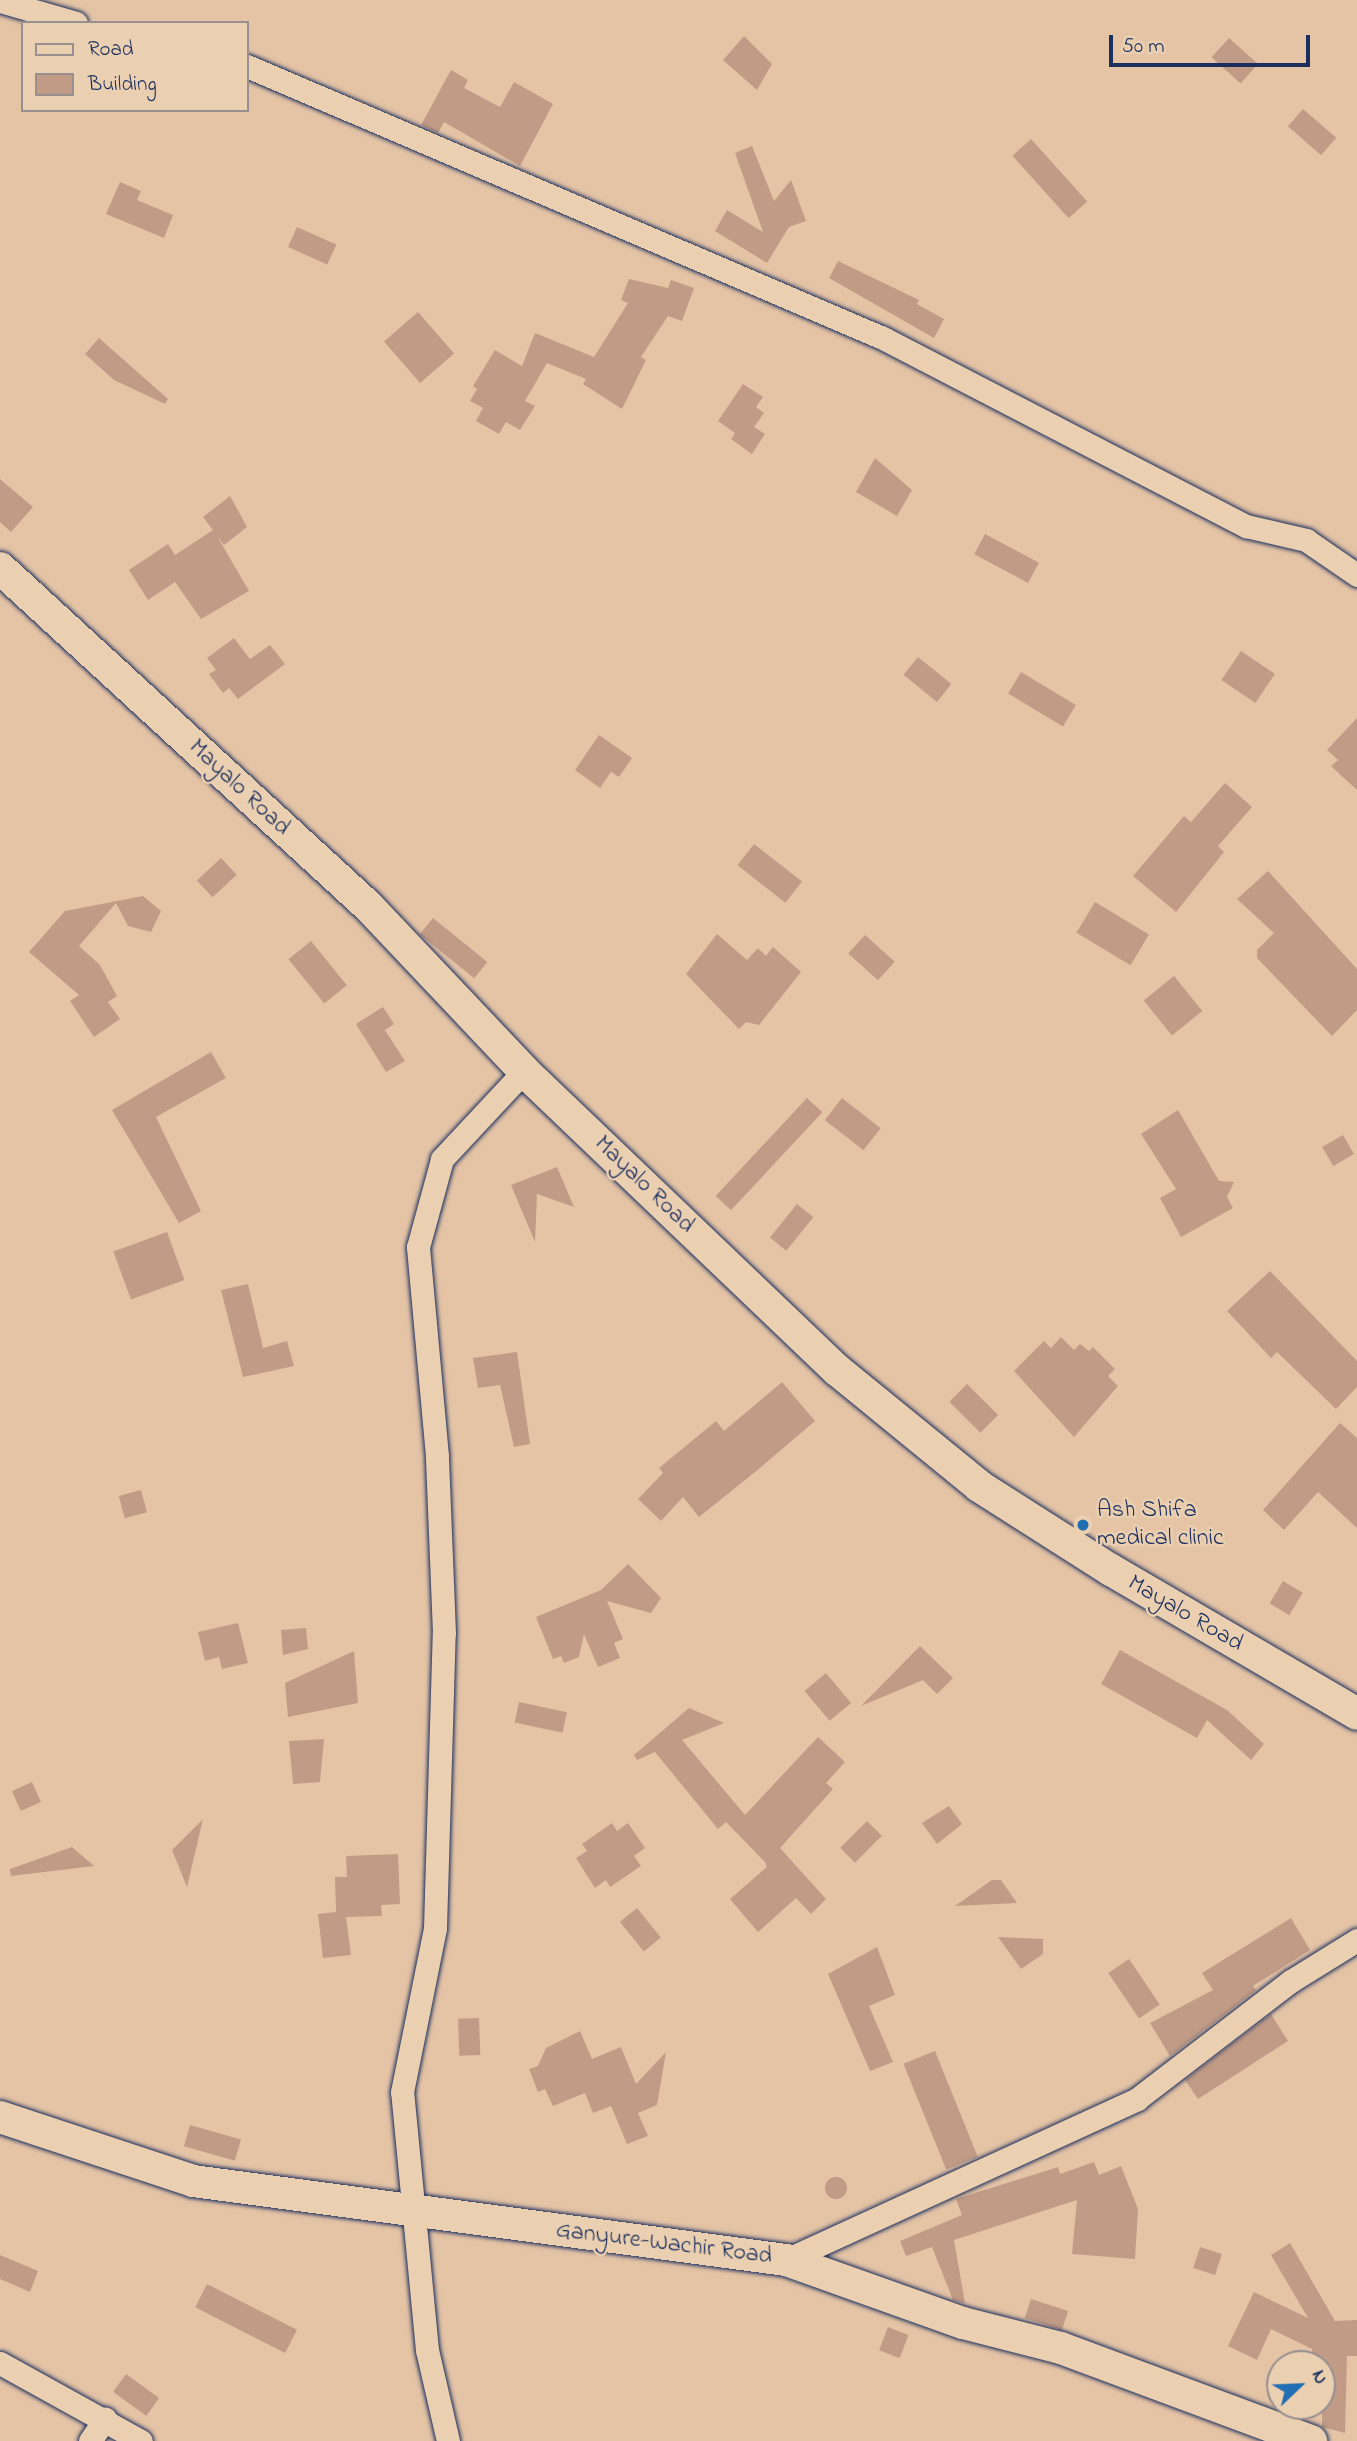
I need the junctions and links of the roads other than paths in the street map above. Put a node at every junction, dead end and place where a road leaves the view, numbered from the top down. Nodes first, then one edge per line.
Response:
1 (0, 1) edge
2 (69, 21) edge
3 (248, 66) edge
4 (0, 568) edge
5 (1357, 575) edge
6 (524, 1071) junction
7 (1357, 1714) edge
8 (1357, 1940) edge
9 (0, 2117) edge
10 (414, 2212) junction
11 (786, 2260) junction
12 (0, 2362) edge
13 (105, 2419) junction
14 (90, 2441) edge
15 (141, 2441) edge
16 (448, 2441) edge
17 (1311, 2441) edge

1 - 2 street
3 - 5 street
4 - 6 street, Mayalo Road
6 - 7 street, Mayalo Road
6 - 10 street
8 - 11 street
9 - 10 street, Ganyure-Wachir Road
10 - 11 street, Ganyure-Wachir Road
10 - 16 street
11 - 17 street, Ganyure-Wachir Road
12 - 13 street
13 - 14 street
13 - 15 street

